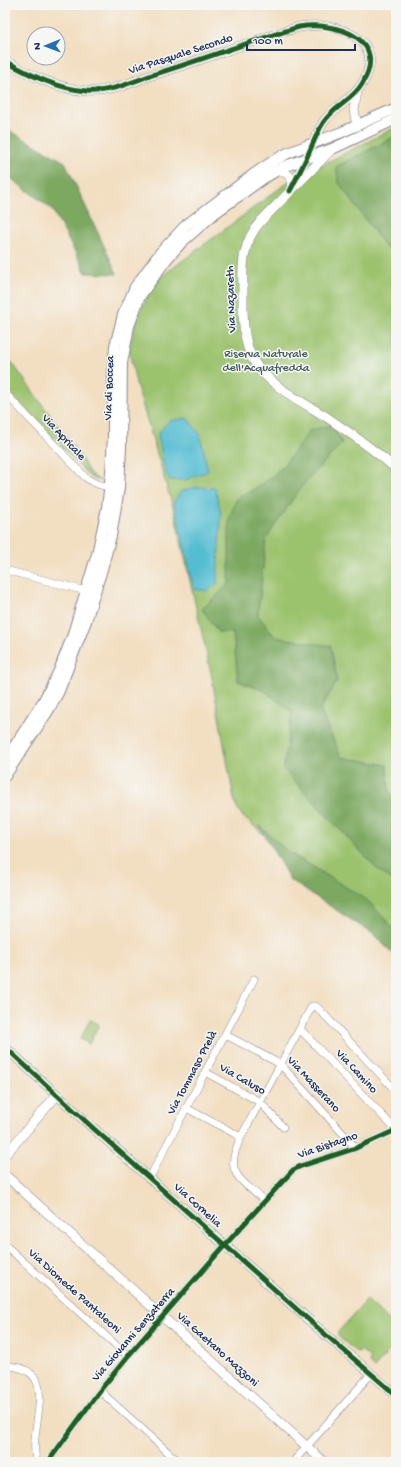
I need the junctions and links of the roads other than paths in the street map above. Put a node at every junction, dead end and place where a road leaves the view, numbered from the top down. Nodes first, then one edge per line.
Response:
1 (5, 61) edge
2 (357, 91) junction
3 (396, 108) edge
4 (396, 119) edge
5 (357, 126) junction
6 (314, 142) junction
7 (332, 149) junction
8 (306, 159) junction
9 (277, 170) junction
10 (290, 191) junction
11 (5, 393) edge
12 (396, 469) edge
13 (114, 488) junction
14 (5, 566) edge
15 (8, 571) edge
16 (86, 591) junction
17 (5, 761) edge
18 (5, 776) edge
19 (254, 979) dead end
20 (300, 1029) junction
21 (226, 1035) junction
22 (5, 1047) edge
23 (280, 1064) junction
24 (205, 1072) junction
25 (396, 1091) edge
26 (57, 1095) junction
27 (260, 1102) junction
28 (186, 1108) junction
29 (283, 1127) dead end
30 (396, 1130) edge
31 (241, 1137) junction
32 (356, 1148) junction
33 (5, 1155) edge
34 (5, 1175) edge
35 (150, 1177) junction
36 (265, 1201) junction
37 (5, 1245) edge
38 (225, 1245) junction
39 (163, 1316) junction
40 (128, 1356) junction
41 (5, 1366) edge
42 (371, 1374) junction
43 (100, 1391) junction
44 (396, 1395) edge
45 (307, 1447) junction
46 (36, 1462) edge
47 (48, 1462) edge
48 (179, 1462) edge
49 (293, 1462) edge
50 (324, 1462) edge

1 - 2 street, Via Pasquale Secondo
2 - 5 street, Via Pasquale Secondo
2 - 6 street, Via Pasquale Secondo
3 - 5 main road, Via di Boccea
4 - 7 main road, Via di Boccea
5 - 6 main road, Via di Boccea
6 - 8 street, Via Nazareth
6 - 13 main road, Via di Boccea
7 - 8 main road, Via di Boccea
7 - 10 street, Via Nazareth
8 - 9 main road, Via di Boccea
8 - 10 street, Via Nazareth
9 - 10 street
9 - 13 main road, Via di Boccea
10 - 12 street, Via Nazareth
11 - 13 street, Via Apricale
13 - 16 main road, Via di Boccea
13 - 18 main road, Via di Boccea
14 - 15 street
15 - 16 street
16 - 17 main road, Via di Boccea
19 - 21 street, Via Tommaso Prelà
20 - 23 street
20 - 25 street
20 - 30 street, Via Camino
21 - 23 street, Via Masserano
21 - 24 street, Via Tommaso Prelà
22 - 26 street, Via Cornelia
23 - 27 street
23 - 32 street, Via Masserano
24 - 27 street, Via Caluso
24 - 28 street, Via Tommaso Prelà
26 - 33 street
26 - 35 street, Via Cornelia
27 - 29 street, Via Caluso
27 - 31 street
28 - 31 street
28 - 35 street, Via Tommaso Prelà
30 - 32 street, Via Bistagno
31 - 36 street
32 - 36 street, Via Bistagno
34 - 39 street, Via Gaetano Mazzoni
35 - 38 street, Via Cornelia
36 - 38 street, Via Bistagno
37 - 40 street, Via Diomede Pantaleoni
38 - 39 street, Via Giovanni Senzaterra
38 - 42 street, Via Cornelia
39 - 40 street, Via Giovanni Senzaterra
39 - 45 street, Via Gaetano Mazzoni
40 - 43 street, Via Giovanni Senzaterra
41 - 46 street
42 - 44 street, Via Cornelia
42 - 45 street
43 - 47 street, Via Giovanni Senzaterra
43 - 48 street
45 - 49 street
45 - 50 street, Via Gaetano Mazzoni

